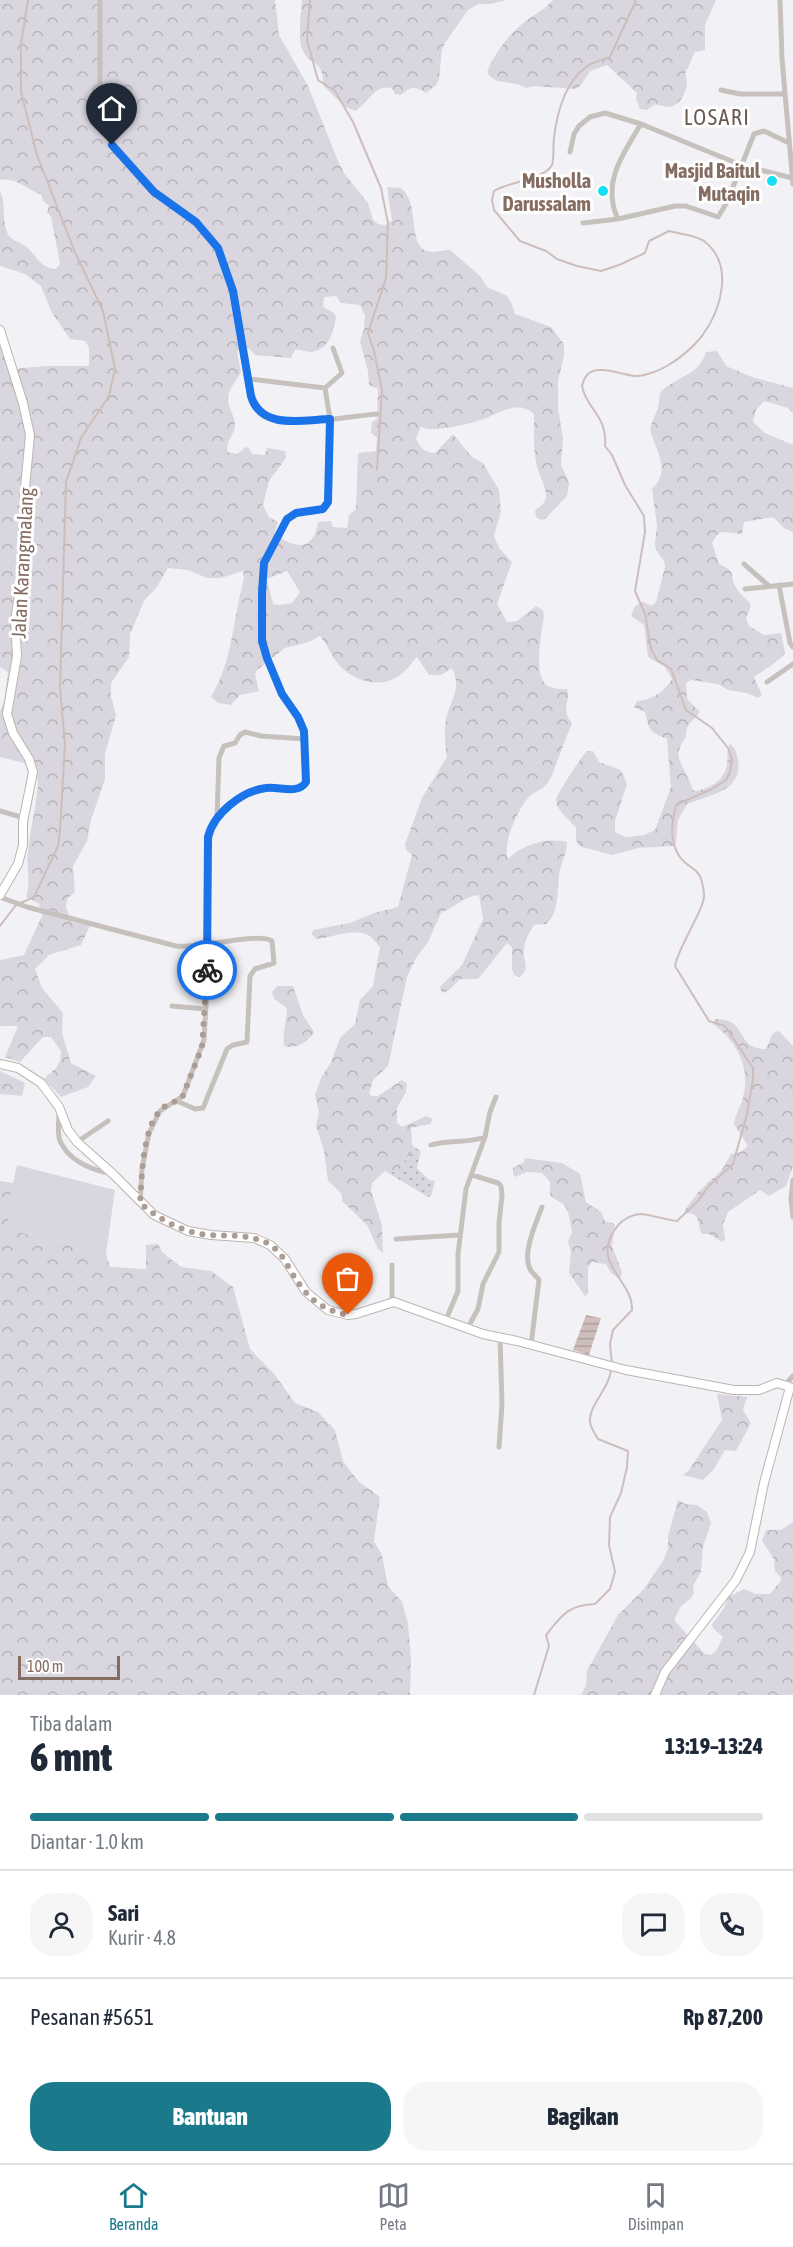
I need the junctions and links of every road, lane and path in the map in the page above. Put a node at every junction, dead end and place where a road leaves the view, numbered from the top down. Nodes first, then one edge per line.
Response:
1 (100, 0) edge
2 (780, 0) edge
3 (721, 90) dead end
4 (784, 94) junction
5 (641, 124) junction
6 (789, 143) junction
7 (570, 152) dead end
8 (741, 165) junction
9 (792, 181) edge
10 (618, 219) junction
11 (583, 223) dead end
12 (0, 330) edge
13 (333, 348) dead end
14 (249, 379) junction
15 (325, 388) junction
16 (377, 414) dead end
17 (330, 419) junction
18 (744, 564) dead end
19 (793, 584) edge
20 (779, 585) junction
21 (769, 586) junction
22 (745, 589) dead end
23 (793, 647) edge
24 (793, 664) edge
25 (767, 682) dead end
26 (4, 710) edge
27 (305, 739) junction
28 (0, 811) edge
29 (217, 817) junction
30 (24, 818) junction
31 (0, 896) edge
32 (206, 945) junction
33 (172, 1006) dead end
34 (205, 1009) junction
35 (0, 1064) edge
36 (496, 1097) dead end
37 (177, 1101) junction
38 (59, 1107) junction
39 (108, 1121) dead end
40 (485, 1137) junction
41 (77, 1142) junction
42 (431, 1145) dead end
43 (113, 1174) junction
44 (472, 1175) junction
45 (793, 1180) edge
46 (140, 1203) junction
47 (542, 1207) dead end
48 (793, 1217) edge
49 (459, 1235) junction
50 (396, 1239) dead end
51 (392, 1265) dead end
52 (392, 1302) junction
53 (445, 1322) junction
54 (467, 1329) junction
55 (500, 1338) junction
56 (531, 1345) junction
57 (793, 1376) edge
58 (790, 1386) edge
59 (499, 1447) dead end
60 (654, 1695) edge

1 - 14 street
2 - 4 street
3 - 4 street
4 - 6 street
5 - 7 street
5 - 8 street
5 - 10 street
6 - 8 street
6 - 9 street
8 - 9 street
8 - 10 street
10 - 11 street
12 - 26 street, Jalan Karangmalang
13 - 15 street
14 - 15 street
14 - 17 street
15 - 17 street
16 - 17 street
17 - 27 street
18 - 21 street
19 - 20 street
20 - 21 street
20 - 23 street
21 - 22 street
24 - 25 street
26 - 30 street, Jalan Karangmalang
27 - 29 street
27 - 29 street
28 - 30 street
29 - 32 street
30 - 31 street, Jalan Karangmalang
31 - 32 street
32 - 34 street
32 - 37 street
33 - 34 street
34 - 37 street
35 - 38 street
36 - 40 street
37 - 46 street
38 - 41 street
38 - 43 street
39 - 41 street
40 - 42 street
40 - 44 street
41 - 43 street
43 - 46 street
44 - 49 street
44 - 54 street
45 - 48 street
46 - 52 street
47 - 56 street
49 - 50 street
49 - 53 street
51 - 52 street
52 - 53 street
53 - 54 street
54 - 55 street
55 - 56 street
55 - 59 street
56 - 58 street
57 - 58 street
58 - 60 street

